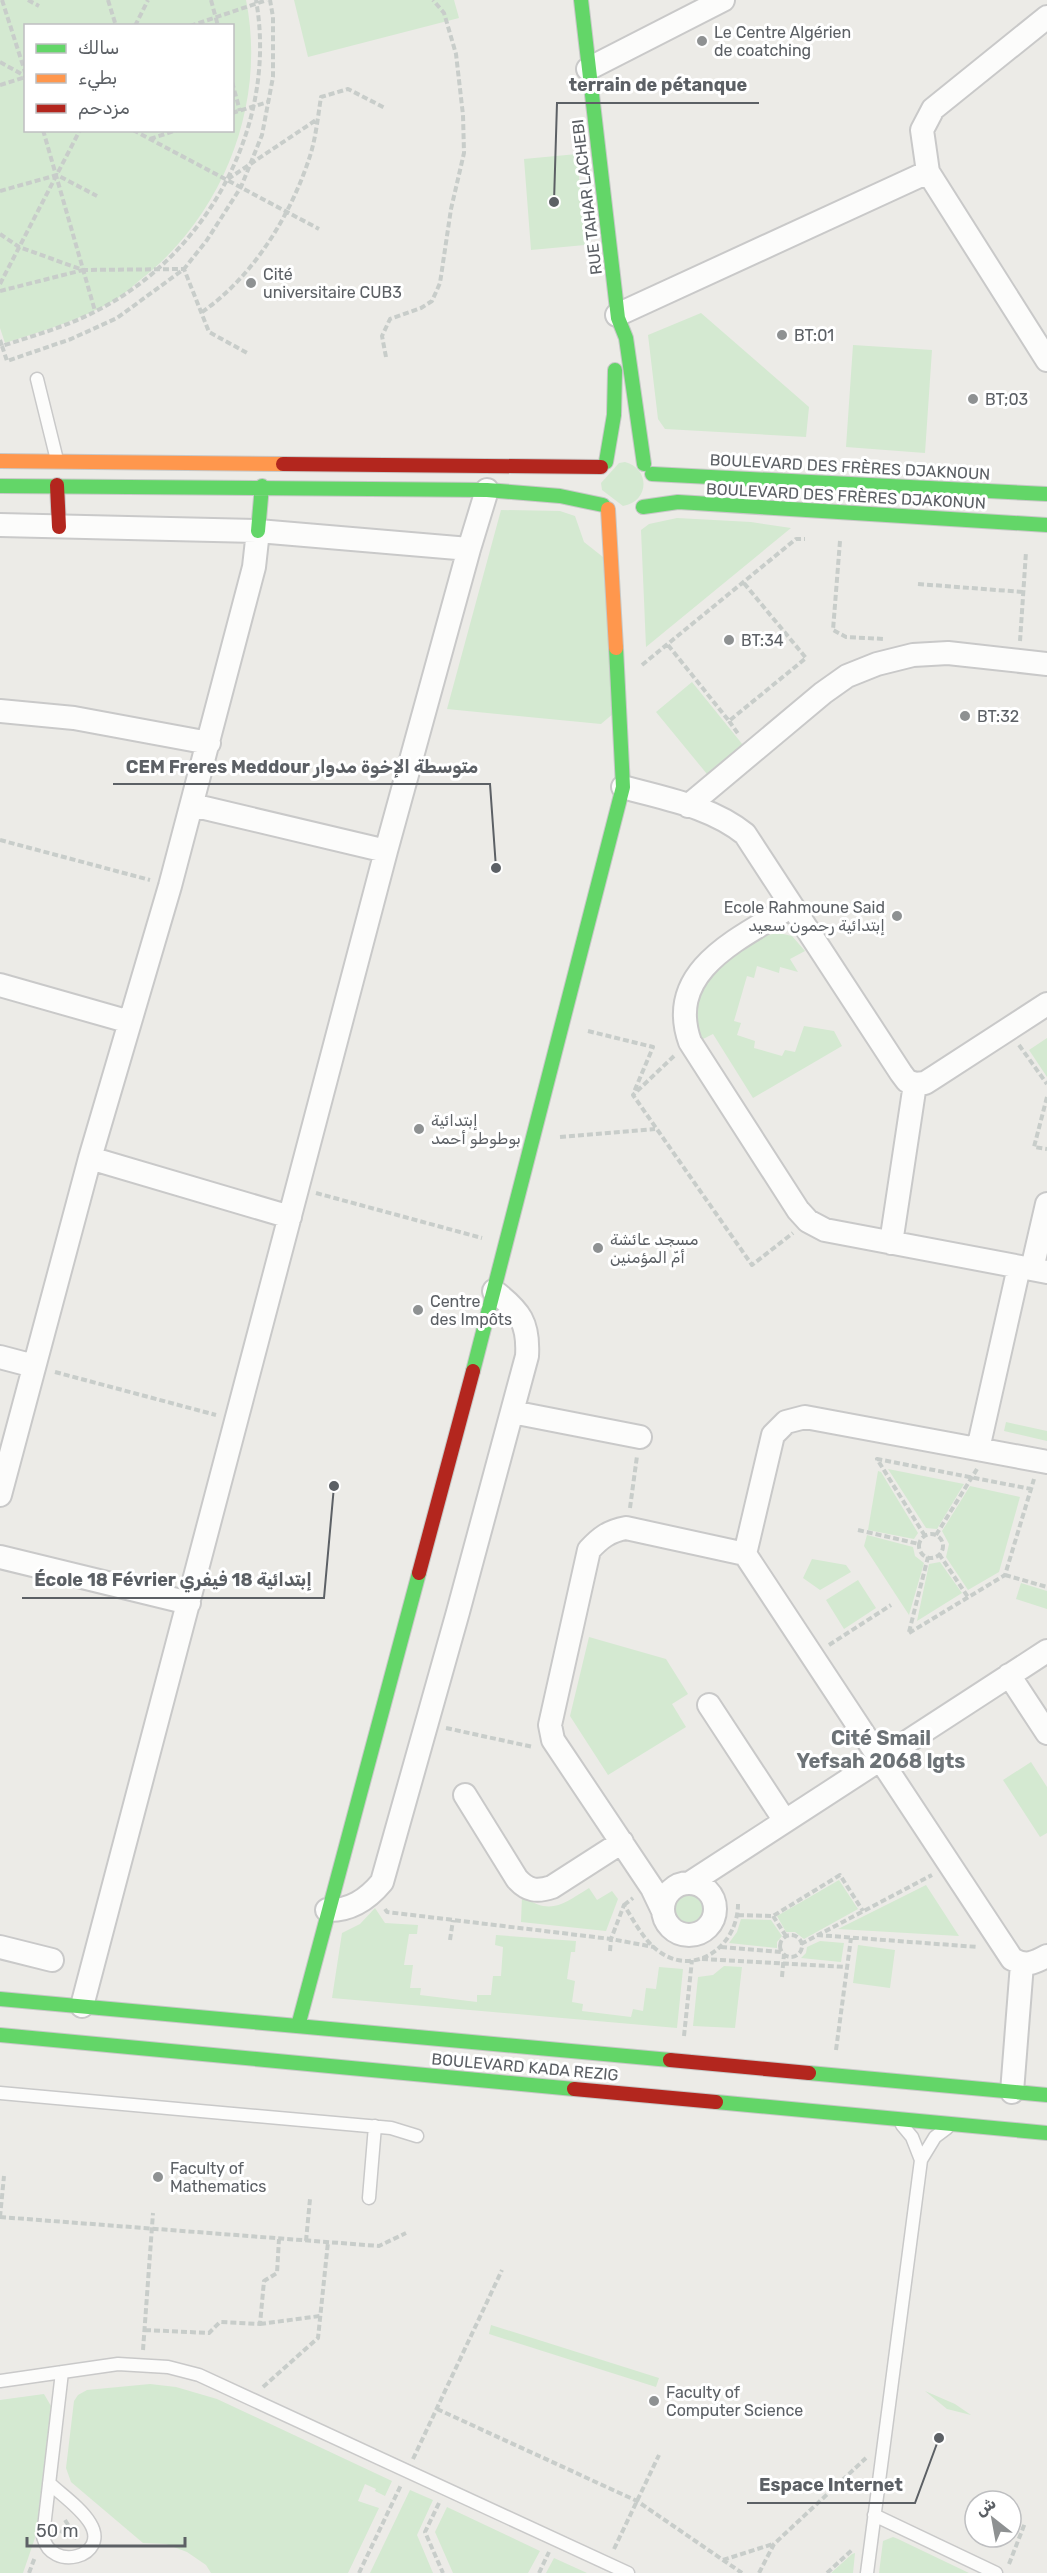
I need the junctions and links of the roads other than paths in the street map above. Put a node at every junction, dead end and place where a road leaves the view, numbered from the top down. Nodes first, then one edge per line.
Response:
1 (581, 0) edge
2 (723, 0) edge
3 (1047, 17) edge
4 (588, 69) junction
5 (928, 172) junction
6 (618, 316) junction
7 (1047, 360) edge
8 (37, 379) dead end
9 (0, 461) edge
10 (57, 461) junction
11 (604, 465) junction
12 (648, 469) junction
13 (57, 484) junction
14 (0, 486) edge
15 (262, 486) junction
16 (487, 490) junction
17 (1047, 494) edge
18 (606, 507) junction
19 (643, 507) junction
20 (626, 518) junction
21 (0, 525) edge
22 (1047, 525) edge
23 (59, 527) junction
24 (258, 531) junction
25 (469, 549) junction
26 (610, 568) junction
27 (1047, 664) edge
28 (0, 711) edge
29 (208, 743) junction
30 (623, 787) junction
31 (192, 805) junction
32 (688, 806) junction
33 (386, 851) junction
34 (792, 906) junction
35 (0, 985) edge
36 (1047, 1004) edge
37 (130, 1022) junction
38 (915, 1084) junction
39 (90, 1158) junction
40 (1047, 1204) edge
41 (290, 1217) junction
42 (891, 1243) junction
43 (1033, 1269) edge
44 (494, 1291) junction
45 (0, 1357) edge
46 (34, 1366) junction
47 (512, 1412) junction
48 (640, 1437) road end
49 (978, 1459) junction
50 (1040, 1471) edge
51 (0, 1495) edge
52 (745, 1554) junction
53 (0, 1557) edge
54 (189, 1603) junction
55 (1047, 1650) edge
56 (1010, 1675) junction
57 (710, 1705) dead end
58 (1047, 1733) edge
59 (880, 1759) junction
60 (465, 1794) dead end
61 (785, 1821) junction
62 (622, 1842) junction
63 (690, 1888) junction
64 (640, 1890) junction
65 (327, 1910) junction
66 (663, 1911) junction
67 (0, 1947) edge
68 (1047, 1956) edge
69 (52, 1960) dead end
70 (1022, 1964) junction
71 (0, 1999) edge
72 (82, 2006) junction
73 (298, 2026) junction
74 (0, 2035) edge
75 (1012, 2091) junction
76 (0, 2093) edge
77 (1047, 2095) edge
78 (891, 2117) junction
79 (955, 2124) junction
80 (375, 2126) junction
81 (1047, 2133) edge
82 (417, 2136) dead end
83 (921, 2160) junction
84 (369, 2198) dead end
85 (62, 2372) junction
86 (0, 2381) edge
87 (50, 2483) junction
88 (874, 2515) junction
89 (628, 2573) edge
90 (867, 2573) edge
91 (996, 2573) edge

1 - 4 street, RUE TAHAR LACHEBI
2 - 4 street
3 - 5 street
4 - 6 street, RUE TAHAR LACHEBI
5 - 6 street
5 - 7 street
6 - 11 street
6 - 12 street
8 - 10 lane
9 - 10 street
10 - 11 street
11 - 12 street
11 - 18 street
12 - 17 street, BOULEVARD DES FRÈRES DJAKNOUN
12 - 19 street
13 - 14 street
13 - 15 street
13 - 23 street
15 - 16 street
15 - 24 street
16 - 18 street
16 - 25 street
18 - 20 street
18 - 26 street
19 - 20 street
19 - 22 street, BOULEVARD DES FRÈRES DJAKONUN
20 - 26 street
21 - 23 street
23 - 24 street
24 - 25 street
24 - 29 street
25 - 33 street
26 - 30 street
27 - 32 street
28 - 29 street
29 - 31 street
30 - 32 street
30 - 44 street
31 - 33 street
31 - 37 street
32 - 34 street
33 - 41 street
34 - 38 street
34 - 42 street
35 - 37 street
36 - 38 street
37 - 39 street
38 - 42 street
39 - 41 street
39 - 46 street
40 - 43 street
41 - 54 street
42 - 43 street
43 - 49 street
44 - 47 street
44 - 65 street
45 - 46 street
46 - 51 street
47 - 48 street
47 - 65 street
49 - 50 street
49 - 52 street
52 - 59 street
52 - 62 street
53 - 54 street
54 - 72 street
55 - 56 street
56 - 58 street
56 - 59 street
57 - 61 street
59 - 61 street
59 - 70 street
60 - 62 street
61 - 63 street
62 - 64 street
63 - 64 street
63 - 66 street
63 - 66 street
64 - 66 street
65 - 73 street
67 - 69 street
68 - 70 street
70 - 75 street
71 - 72 street, BOULEVARD KADA REZIG
72 - 73 street, BOULEVARD KADA REZIG
73 - 75 street, BOULEVARD KADA REZIG
74 - 78 street, BOULEVARD KADA REZIG
75 - 77 street, BOULEVARD KADA REZIG
76 - 80 lane
78 - 79 street, BOULEVARD KADA REZIG
78 - 83 lane
79 - 81 street, BOULEVARD KADA REZIG
79 - 83 lane
80 - 82 lane
80 - 84 lane
83 - 88 lane
85 - 86 lane
85 - 87 lane
85 - 89 lane
87 - 87 lane
88 - 90 lane
88 - 91 lane

